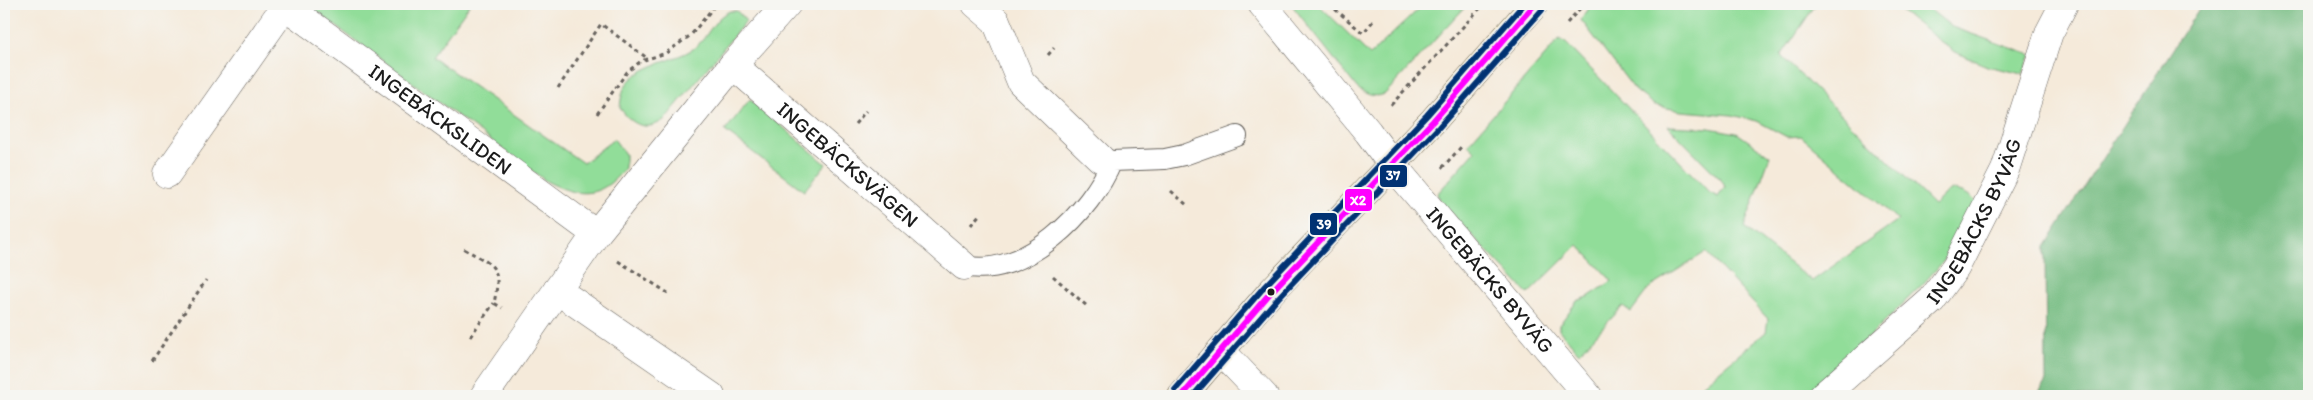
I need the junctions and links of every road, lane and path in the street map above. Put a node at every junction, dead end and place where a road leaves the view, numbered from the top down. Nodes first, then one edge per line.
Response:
1 (716, 4) edge
2 (786, 4) edge
3 (976, 4) edge
4 (1262, 4) edge
5 (1329, 4) edge
6 (1484, 4) edge
7 (1535, 4) edge
8 (2064, 4) edge
9 (284, 5) edge
10 (1374, 20) dead end
11 (647, 59) junction
12 (733, 65) junction
13 (558, 88) dead end
14 (598, 114) dead end
15 (1368, 132) junction
16 (1237, 136) dead end
17 (1106, 160) junction
18 (1391, 163) junction
19 (167, 174) dead end
20 (593, 238) junction
21 (464, 249) dead end
22 (1035, 251) junction
23 (964, 266) joint
24 (206, 280) dead end
25 (558, 290) junction
26 (668, 293) dead end
27 (494, 303) junction
28 (1088, 307) dead end
29 (532, 326) junction
30 (470, 337) dead end
31 (1221, 351) junction
32 (152, 361) dead end
33 (484, 396) edge
34 (711, 396) edge
35 (1182, 396) edge
36 (1264, 396) edge
37 (1588, 396) edge
38 (1823, 396) edge

1 - 11 path
2 - 12 street
3 - 17 street
4 - 15 street
5 - 10 path
6 - 15 path
7 - 18 main road
8 - 38 street, INGEBÄCKS BYVÄG
9 - 19 street, INGEBÄCKSLIDEN
9 - 20 street, INGEBÄCKSLIDEN
11 - 13 path
11 - 14 path
12 - 20 street
12 - 23 street, INGEBÄCKSVÄGEN
15 - 18 street
16 - 17 lane
17 - 22 lane
18 - 31 main road
18 - 37 street, INGEBÄCKS BYVÄG
20 - 25 street
20 - 26 path
21 - 27 path
22 - 23 lane
22 - 28 path
24 - 32 path
25 - 29 street
25 - 34 street
27 - 29 path
27 - 30 path
29 - 33 street
31 - 35 main road
31 - 36 street

